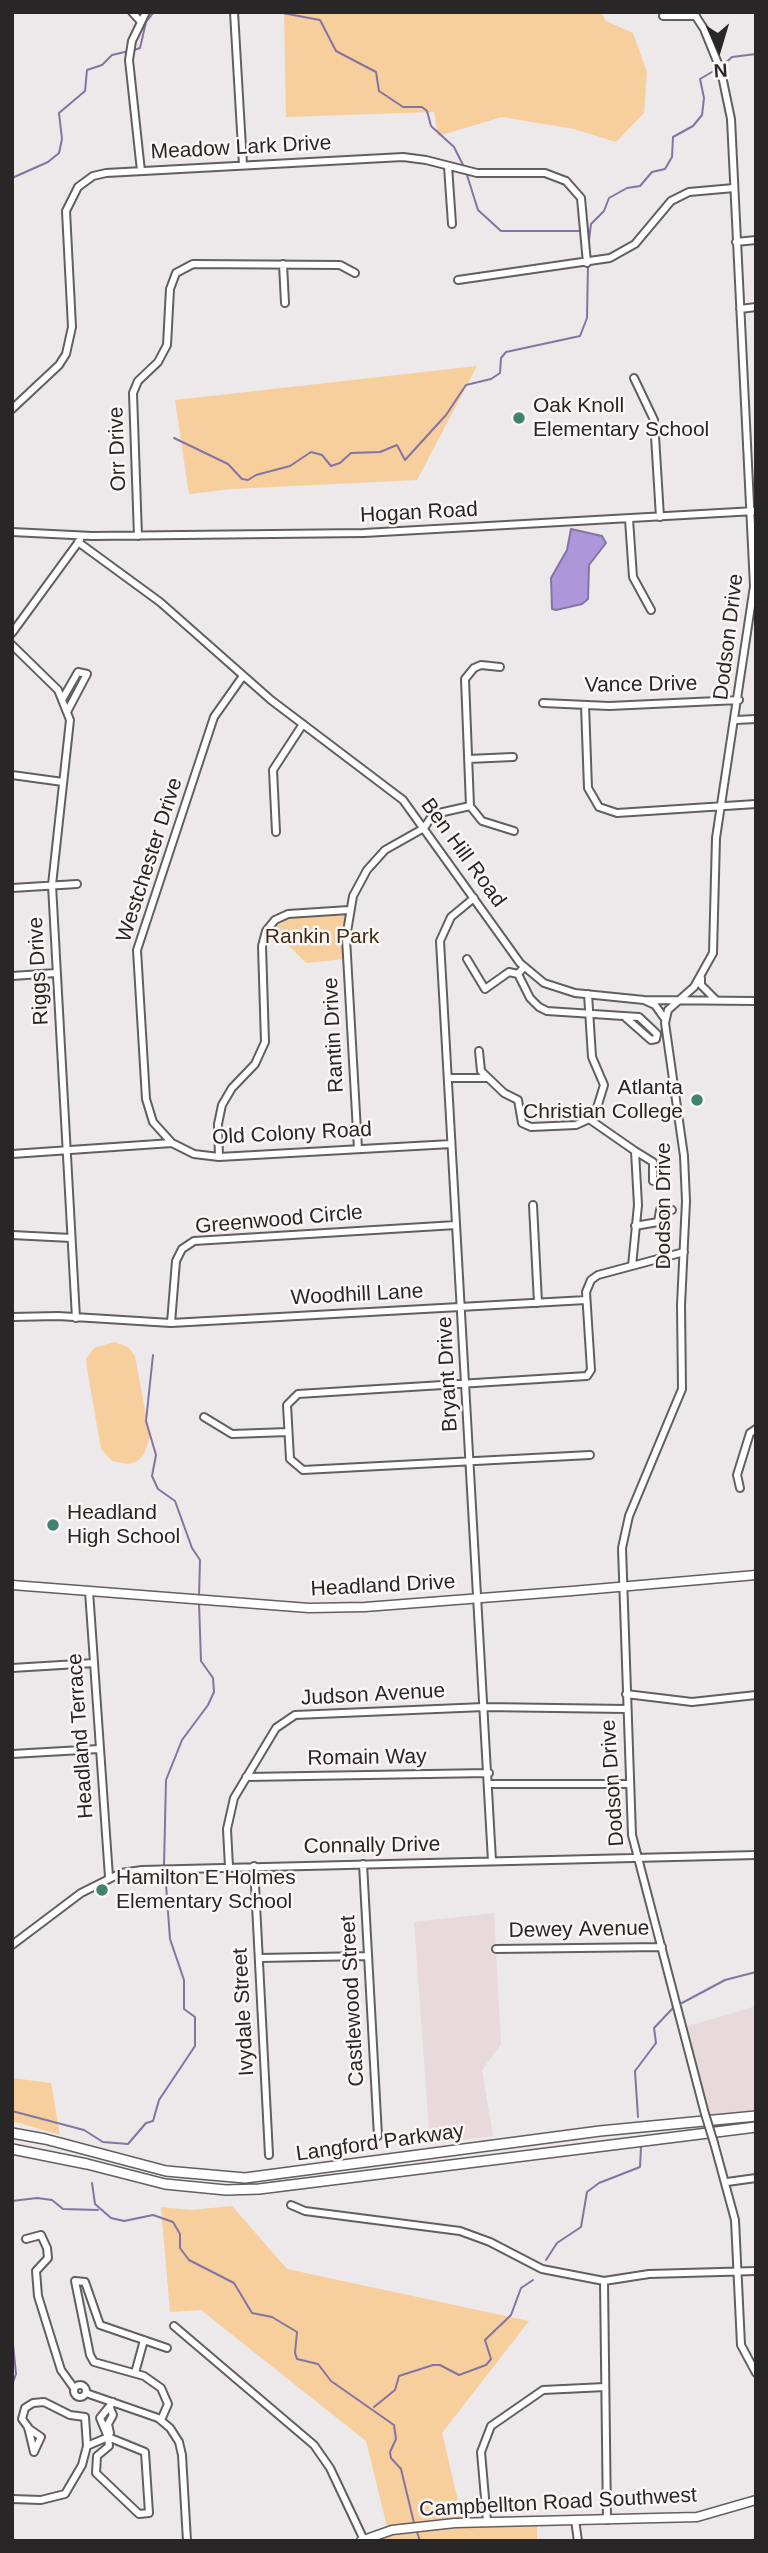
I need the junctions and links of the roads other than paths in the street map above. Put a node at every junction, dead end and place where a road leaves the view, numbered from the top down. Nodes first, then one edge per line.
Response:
1 (132, 12) edge
2 (146, 12) edge
3 (234, 12) edge
4 (695, 14) edge
5 (663, 16) dead end
6 (141, 22) junction
7 (243, 165) junction
8 (448, 166) junction
9 (141, 171) junction
10 (734, 188) junction
11 (453, 225) dead end
12 (756, 240) edge
13 (736, 242) junction
14 (587, 263) junction
15 (283, 264) junction
16 (355, 273) dead end
17 (458, 280) dead end
18 (285, 303) dead end
19 (756, 307) edge
20 (740, 309) junction
21 (634, 378) dead end
22 (12, 409) edge
23 (754, 511) edge
24 (660, 517) junction
25 (629, 519) junction
26 (12, 532) edge
27 (83, 535) junction
28 (138, 536) junction
29 (78, 542) junction
30 (651, 610) dead end
31 (14, 629) edge
32 (12, 645) edge
33 (500, 667) dead end
34 (243, 676) junction
35 (63, 698) junction
36 (739, 700) junction
37 (543, 703) dead end
38 (584, 705) junction
39 (68, 710) junction
40 (756, 719) edge
41 (736, 720) junction
42 (303, 724) junction
43 (513, 757) dead end
44 (468, 759) junction
45 (12, 775) edge
46 (64, 782) junction
47 (756, 804) edge
48 (470, 806) junction
49 (722, 806) junction
50 (424, 828) junction
51 (514, 831) dead end
52 (276, 832) dead end
53 (77, 884) dead end
54 (51, 885) junction
55 (12, 888) edge
56 (474, 898) junction
57 (349, 910) junction
58 (467, 959) dead end
59 (524, 967) junction
60 (56, 973) junction
61 (518, 974) junction
62 (12, 975) edge
63 (701, 977) junction
64 (588, 994) junction
65 (682, 999) junction
66 (644, 1000) junction
67 (717, 1000) junction
68 (756, 1001) edge
69 (589, 1014) junction
70 (626, 1018) junction
71 (666, 1020) junction
72 (479, 1051) dead end
73 (448, 1078) junction
74 (486, 1078) junction
75 (589, 1119) junction
76 (172, 1143) junction
77 (451, 1144) junction
78 (358, 1149) junction
79 (66, 1151) junction
80 (635, 1151) junction
81 (12, 1154) edge
82 (219, 1157) junction
83 (653, 1181) dead end
84 (533, 1205) dead end
85 (672, 1210) dead end
86 (456, 1226) junction
87 (635, 1226) junction
88 (12, 1236) edge
89 (71, 1238) junction
90 (684, 1252) junction
91 (632, 1266) junction
92 (586, 1300) junction
93 (538, 1303) junction
94 (461, 1307) junction
95 (12, 1317) edge
96 (76, 1318) junction
97 (170, 1323) junction
98 (466, 1384) junction
99 (204, 1417) dead end
100 (756, 1429) edge
101 (288, 1432) junction
102 (590, 1455) dead end
103 (471, 1461) junction
104 (740, 1488) dead end
105 (756, 1575) edge
106 (12, 1585) edge
107 (623, 1588) junction
108 (89, 1591) junction
109 (479, 1598) junction
110 (93, 1663) junction
111 (12, 1668) edge
112 (626, 1694) junction
113 (756, 1695) edge
114 (484, 1707) junction
115 (626, 1709) junction
116 (99, 1749) junction
117 (12, 1754) edge
118 (489, 1773) junction
119 (246, 1777) junction
120 (490, 1784) junction
121 (630, 1784) junction
122 (756, 1855) edge
123 (636, 1859) junction
124 (492, 1861) junction
125 (363, 1864) junction
126 (254, 1866) junction
127 (229, 1867) junction
128 (109, 1877) junction
129 (12, 1945) edge
130 (662, 1947) junction
131 (496, 1949) dead end
132 (368, 1956) junction
133 (259, 1958) junction
134 (756, 2116) edge
135 (756, 2127) edge
136 (12, 2133) edge
137 (377, 2136) dead end
138 (12, 2149) edge
139 (269, 2155) dead end
140 (756, 2178) edge
141 (727, 2182) junction
142 (291, 2205) dead end
143 (26, 2239) dead end
144 (756, 2271) edge
145 (739, 2274) junction
146 (604, 2281) junction
147 (174, 2326) dead end
148 (144, 2340) junction
149 (167, 2348) dead end
150 (135, 2373) junction
151 (756, 2373) edge
152 (605, 2387) junction
153 (110, 2408) junction
154 (161, 2420) junction
155 (28, 2427) dead end
156 (108, 2437) junction
157 (87, 2446) junction
158 (12, 2500) edge
159 (756, 2500) edge
160 (575, 2520) junction
161 (607, 2520) junction
162 (487, 2521) junction
163 (363, 2540) edge
164 (187, 2541) edge
165 (578, 2541) edge

1 - 6 street
2 - 6 street
3 - 7 street
4 - 5 street
4 - 10 street, Dodson Drive
6 - 9 street
7 - 8 street, Meadow Lark Drive
7 - 9 street, Meadow Lark Drive
8 - 11 street
8 - 14 street, Meadow Lark Drive
9 - 22 street, Meadow Lark Drive
10 - 13 street, Dodson Drive
10 - 14 street
12 - 13 street
13 - 20 street, Dodson Drive
14 - 17 street
15 - 16 street, Orr Drive
15 - 18 street
15 - 28 street, Orr Drive
19 - 20 street
20 - 23 street, Dodson Drive
21 - 24 street
23 - 24 street, Hogan Road
23 - 36 street, Dodson Drive
24 - 25 street, Hogan Road
25 - 28 street, Hogan Road
25 - 30 street
26 - 27 street
27 - 28 street, Hogan Road
27 - 29 street
29 - 31 street
29 - 34 street, Ben Hill Road
32 - 35 street, Riggs Drive
33 - 44 street
34 - 42 street, Ben Hill Road
34 - 76 street, Westchester Drive
35 - 39 street, Riggs Drive
35 - 39 street
36 - 38 street, Vance Drive
36 - 41 street, Dodson Drive
37 - 38 street, Vance Drive
38 - 49 street
39 - 46 street, Riggs Drive
40 - 41 street
41 - 49 street, Dodson Drive
42 - 50 street, Ben Hill Road
42 - 52 street
43 - 44 street
44 - 48 street
45 - 46 street
46 - 54 street, Riggs Drive
47 - 49 street
48 - 50 street, Rantin Drive
48 - 51 street
49 - 63 street, Dodson Drive
50 - 56 street, Ben Hill Road
50 - 57 street, Rantin Drive
53 - 54 street
54 - 55 street
54 - 60 street, Riggs Drive
56 - 59 street, Ben Hill Road
56 - 73 street, Bryant Drive
57 - 78 street, Rantin Drive
57 - 82 street
58 - 61 street
59 - 61 street
59 - 64 street, Ben Hill Road
60 - 62 street
60 - 79 street, Riggs Drive
61 - 69 street
63 - 65 street, Dodson Drive
63 - 67 street
64 - 66 street, Ben Hill Road
64 - 69 street
65 - 66 street, Ben Hill Road
65 - 67 street, Ben Hill Road
65 - 71 street, Dodson Drive
66 - 71 street
67 - 68 street, Ben Hill Road
69 - 70 street
69 - 75 street
70 - 70 street
71 - 90 street, Dodson Drive
72 - 74 street
73 - 74 street
73 - 77 street, Bryant Drive
74 - 75 street
75 - 80 street
76 - 79 street, Old Colony Road
76 - 82 street, Old Colony Road
77 - 78 street, Old Colony Road
77 - 86 street, Bryant Drive
78 - 82 street, Old Colony Road
79 - 81 street, Old Colony Road
79 - 89 street, Riggs Drive
80 - 83 street
80 - 87 street
84 - 93 street
85 - 87 street
86 - 94 street, Bryant Drive
86 - 97 street, Greenwood Circle
87 - 91 street
88 - 89 street
89 - 96 street, Riggs Drive
90 - 91 street
90 - 107 street, Dodson Drive
91 - 92 street
92 - 93 street, Woodhill Lane
92 - 98 street
93 - 94 street, Woodhill Lane
94 - 97 street, Woodhill Lane
94 - 98 street, Bryant Drive
95 - 96 street, Woodhill Lane
96 - 97 street, Woodhill Lane
98 - 101 street
98 - 103 street, Bryant Drive
99 - 101 street
100 - 104 street
101 - 103 street
102 - 103 street
103 - 109 street, Bryant Drive
105 - 107 main road, Headland Drive
106 - 108 main road, Headland Drive
107 - 109 main road, Headland Drive
107 - 112 street, Dodson Drive
108 - 109 main road, Headland Drive
108 - 110 street, Headland Terrace
109 - 114 street, Bryant Drive
110 - 111 street
110 - 116 street, Headland Terrace
112 - 113 street
112 - 115 street, Dodson Drive
114 - 115 street, Judson Avenue
114 - 118 street, Bryant Drive
114 - 119 street, Judson Avenue
115 - 121 street, Dodson Drive
116 - 117 street
116 - 128 street, Headland Terrace
118 - 119 street, Romain Way
118 - 120 street, Bryant Drive
119 - 127 street, Judson Avenue
120 - 121 street
120 - 124 street, Bryant Drive
121 - 123 street, Dodson Drive
122 - 123 street, Connally Drive
123 - 124 street, Connally Drive
123 - 130 street, Dodson Drive
124 - 125 street, Connally Drive
125 - 126 street, Connally Drive
125 - 132 street, Castlewood Street
126 - 127 street, Connally Drive
126 - 133 street, Ivydale Street
127 - 128 street, Connally Drive
128 - 129 street, Connally Drive
130 - 131 street, Dewey Avenue
130 - 141 street, Dodson Drive, bridge
132 - 133 street
132 - 137 street, Castlewood Street
133 - 139 street, Ivydale Street
134 - 136 highway, Langford Parkway
135 - 138 highway, Langford Parkway
140 - 141 street
141 - 145 street, Dodson Drive
142 - 146 street
143 - 153 street
144 - 145 street
145 - 146 street
145 - 151 street, Dodson Drive
146 - 152 street
147 - 163 street
148 - 149 street
148 - 150 street
148 - 150 street
150 - 154 street
152 - 161 street
152 - 162 street
153 - 154 street
153 - 156 street
154 - 164 street
155 - 157 street
156 - 156 street
156 - 157 street
157 - 158 street
159 - 161 main road, Campbellton Road Southwest
160 - 161 main road, Campbellton Road Southwest
160 - 162 main road, Campbellton Road Southwest
160 - 165 street
162 - 163 main road, Campbellton Road Southwest

